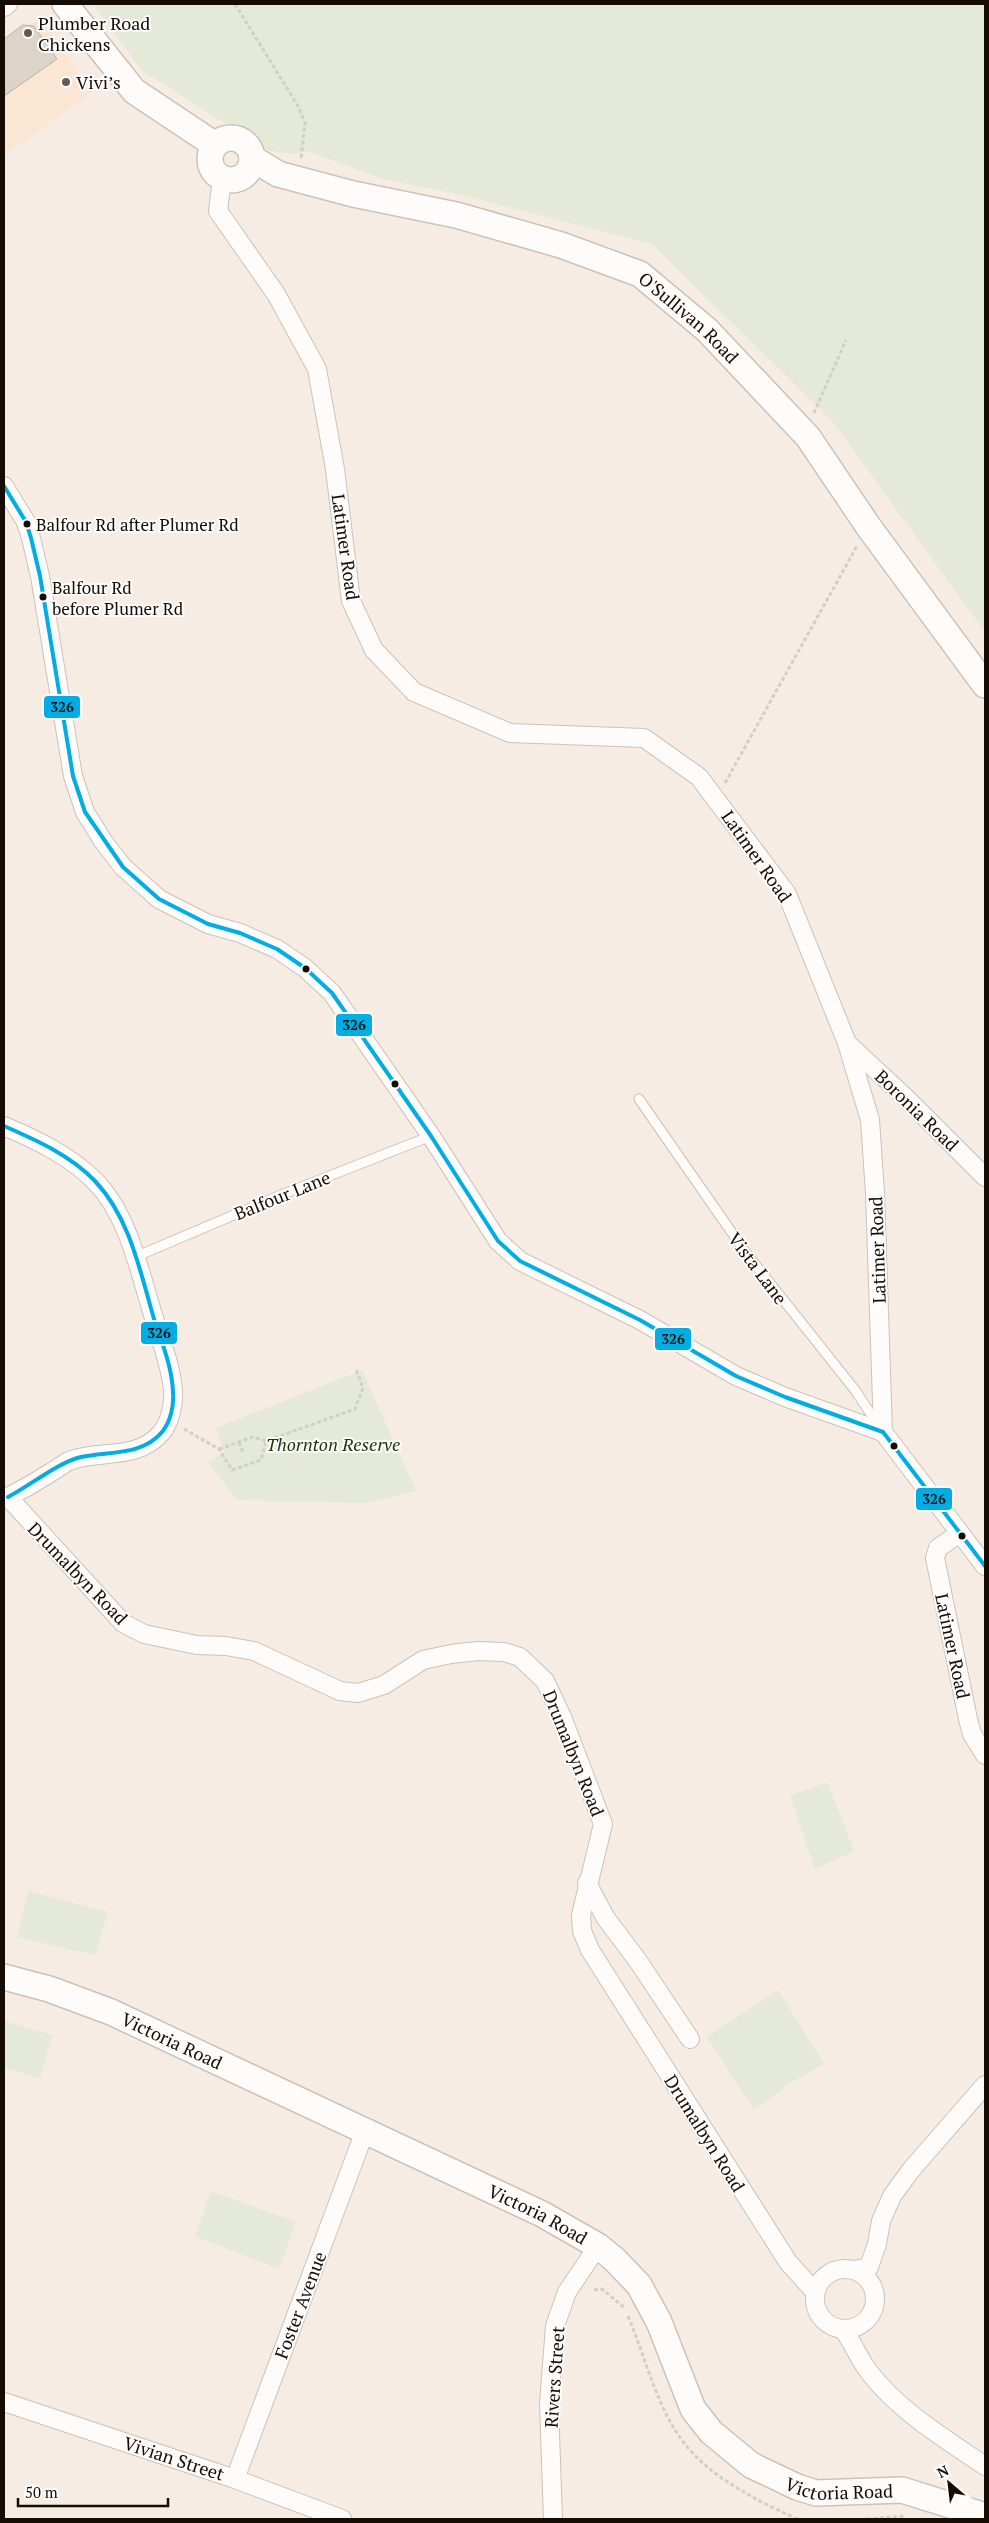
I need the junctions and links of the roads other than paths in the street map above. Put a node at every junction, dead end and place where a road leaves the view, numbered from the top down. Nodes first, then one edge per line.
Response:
1 (8, 4) edge
2 (64, 4) edge
3 (4, 7) edge
4 (215, 144) junction
5 (252, 158) junction
6 (222, 178) junction
7 (4, 486) edge
8 (985, 685) edge
9 (847, 1043) junction
10 (639, 1099) dead end
11 (4, 1126) edge
12 (431, 1136) junction
13 (985, 1177) edge
14 (135, 1257) junction
15 (883, 1432) junction
16 (6, 1497) edge
17 (960, 1533) junction
18 (985, 1566) edge
19 (985, 1755) edge
20 (588, 1883) junction
21 (4, 1977) edge
22 (690, 2038) dead end
23 (985, 2085) edge
24 (365, 2131) junction
25 (598, 2246) junction
26 (854, 2270) junction
27 (816, 2292) junction
28 (843, 2329) junction
29 (4, 2402) edge
30 (985, 2466) edge
31 (235, 2479) junction
32 (300, 2512) edge
33 (985, 2516) edge
34 (342, 2519) edge
35 (553, 2519) edge

1 - 3 street
2 - 4 main road
4 - 5 main road
4 - 6 main road
5 - 6 main road
5 - 8 main road, O'Sullivan Road
6 - 9 street, Latimer Road
7 - 12 street
9 - 13 street, Boronia Road
9 - 15 street, Latimer Road
10 - 15 lane, Vista Lane
11 - 14 street
12 - 14 lane, Balfour Lane
12 - 15 street
14 - 16 street
15 - 17 street
16 - 20 street, Drumalbyn Road
17 - 18 street
17 - 19 street, Latimer Road
20 - 22 street
20 - 27 street, Drumalbyn Road
21 - 24 main road, Victoria Road
23 - 26 street
24 - 25 main road, Victoria Road
24 - 31 street, Foster Avenue
25 - 33 main road, Victoria Road
25 - 35 street, Rivers Street
26 - 27 street
26 - 28 street
27 - 28 street
28 - 30 street
29 - 31 street, Vivian Street
31 - 32 street, Vivian Street
32 - 34 street, Vivian Street

